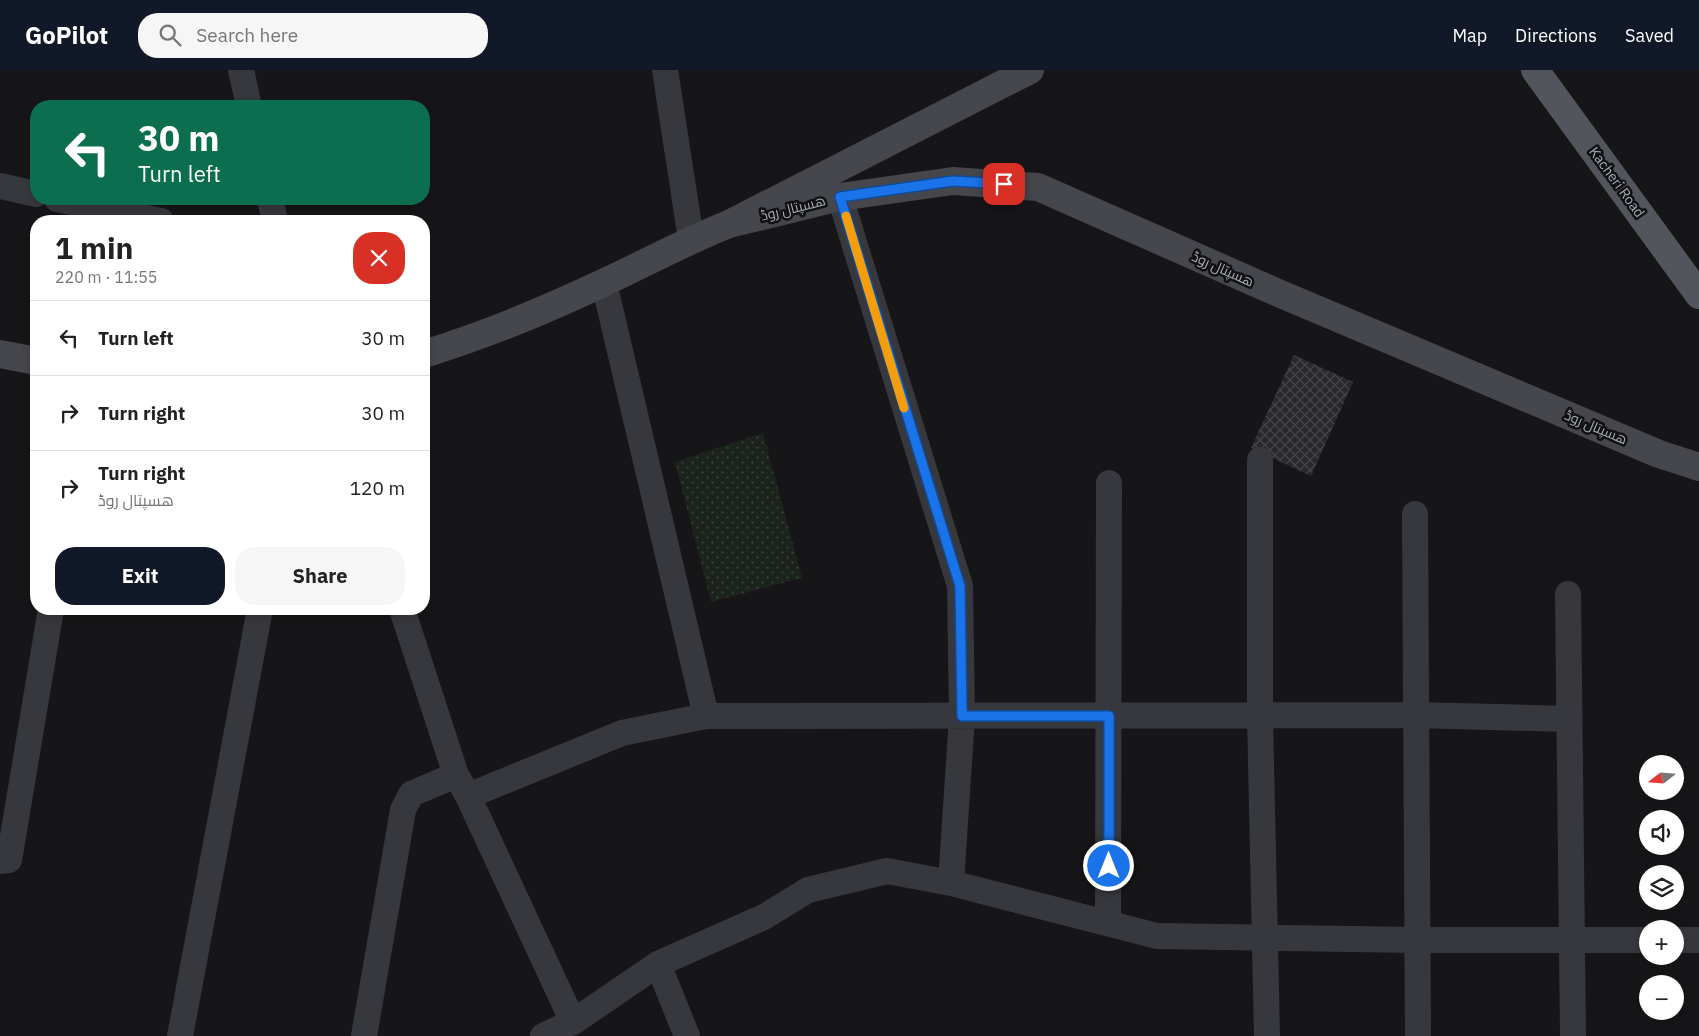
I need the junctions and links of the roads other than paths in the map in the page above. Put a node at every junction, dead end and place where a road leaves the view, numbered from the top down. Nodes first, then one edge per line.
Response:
1 (241, 70) edge
2 (666, 70) edge
3 (1030, 70) edge
4 (1535, 70) edge
5 (248, 100) edge
6 (0, 186) edge
7 (30, 193) edge
8 (840, 197) junction
9 (85, 205) edge
10 (133, 215) edge
11 (729, 224) junction
12 (691, 239) junction
13 (604, 283) junction
14 (1699, 295) edge
15 (430, 352) edge
16 (0, 354) edge
17 (30, 360) edge
18 (1260, 460) dead end
19 (1699, 467) edge
20 (1109, 483) dead end
21 (1416, 514) dead end
22 (1568, 594) dead end
23 (50, 615) edge
24 (259, 615) edge
25 (404, 615) edge
26 (1416, 715) junction
27 (706, 716) junction
28 (962, 716) junction
29 (1109, 716) junction
30 (1260, 716) junction
31 (1569, 719) junction
32 (462, 785) junction
33 (0, 861) edge
34 (951, 883) junction
35 (1108, 923) junction
36 (1266, 937) junction
37 (1572, 939) junction
38 (1417, 940) junction
39 (1639, 940) edge
40 (1684, 940) edge
41 (1699, 940) edge
42 (658, 964) junction
43 (573, 1022) junction
44 (180, 1036) edge
45 (364, 1036) edge
46 (543, 1036) edge
47 (687, 1036) edge
48 (1267, 1036) edge
49 (1418, 1036) edge
50 (1572, 1036) edge

1 - 5 street
2 - 12 street
3 - 11 main road
4 - 14 main road, Kacheri Road
6 - 7 street
8 - 11 main road, ھسپتال روڈ
8 - 19 main road, ھسپتال روڈ
8 - 28 street
9 - 10 street
11 - 12 main road
12 - 13 main road
13 - 15 main road
13 - 27 street
16 - 17 main road
18 - 30 street
20 - 29 street
21 - 26 street
22 - 31 street
23 - 33 street
24 - 44 street
25 - 32 street
26 - 30 street
26 - 31 street
26 - 38 street
27 - 28 street
27 - 32 street
28 - 29 street
28 - 34 street
29 - 30 street
29 - 35 street
30 - 36 street
31 - 37 street
32 - 43 street
32 - 45 street
34 - 35 street
34 - 42 street
35 - 36 street
36 - 38 street
36 - 48 street
37 - 38 street
37 - 39 street
37 - 50 street
38 - 49 street
40 - 41 street
42 - 43 street
42 - 47 street
43 - 46 street

